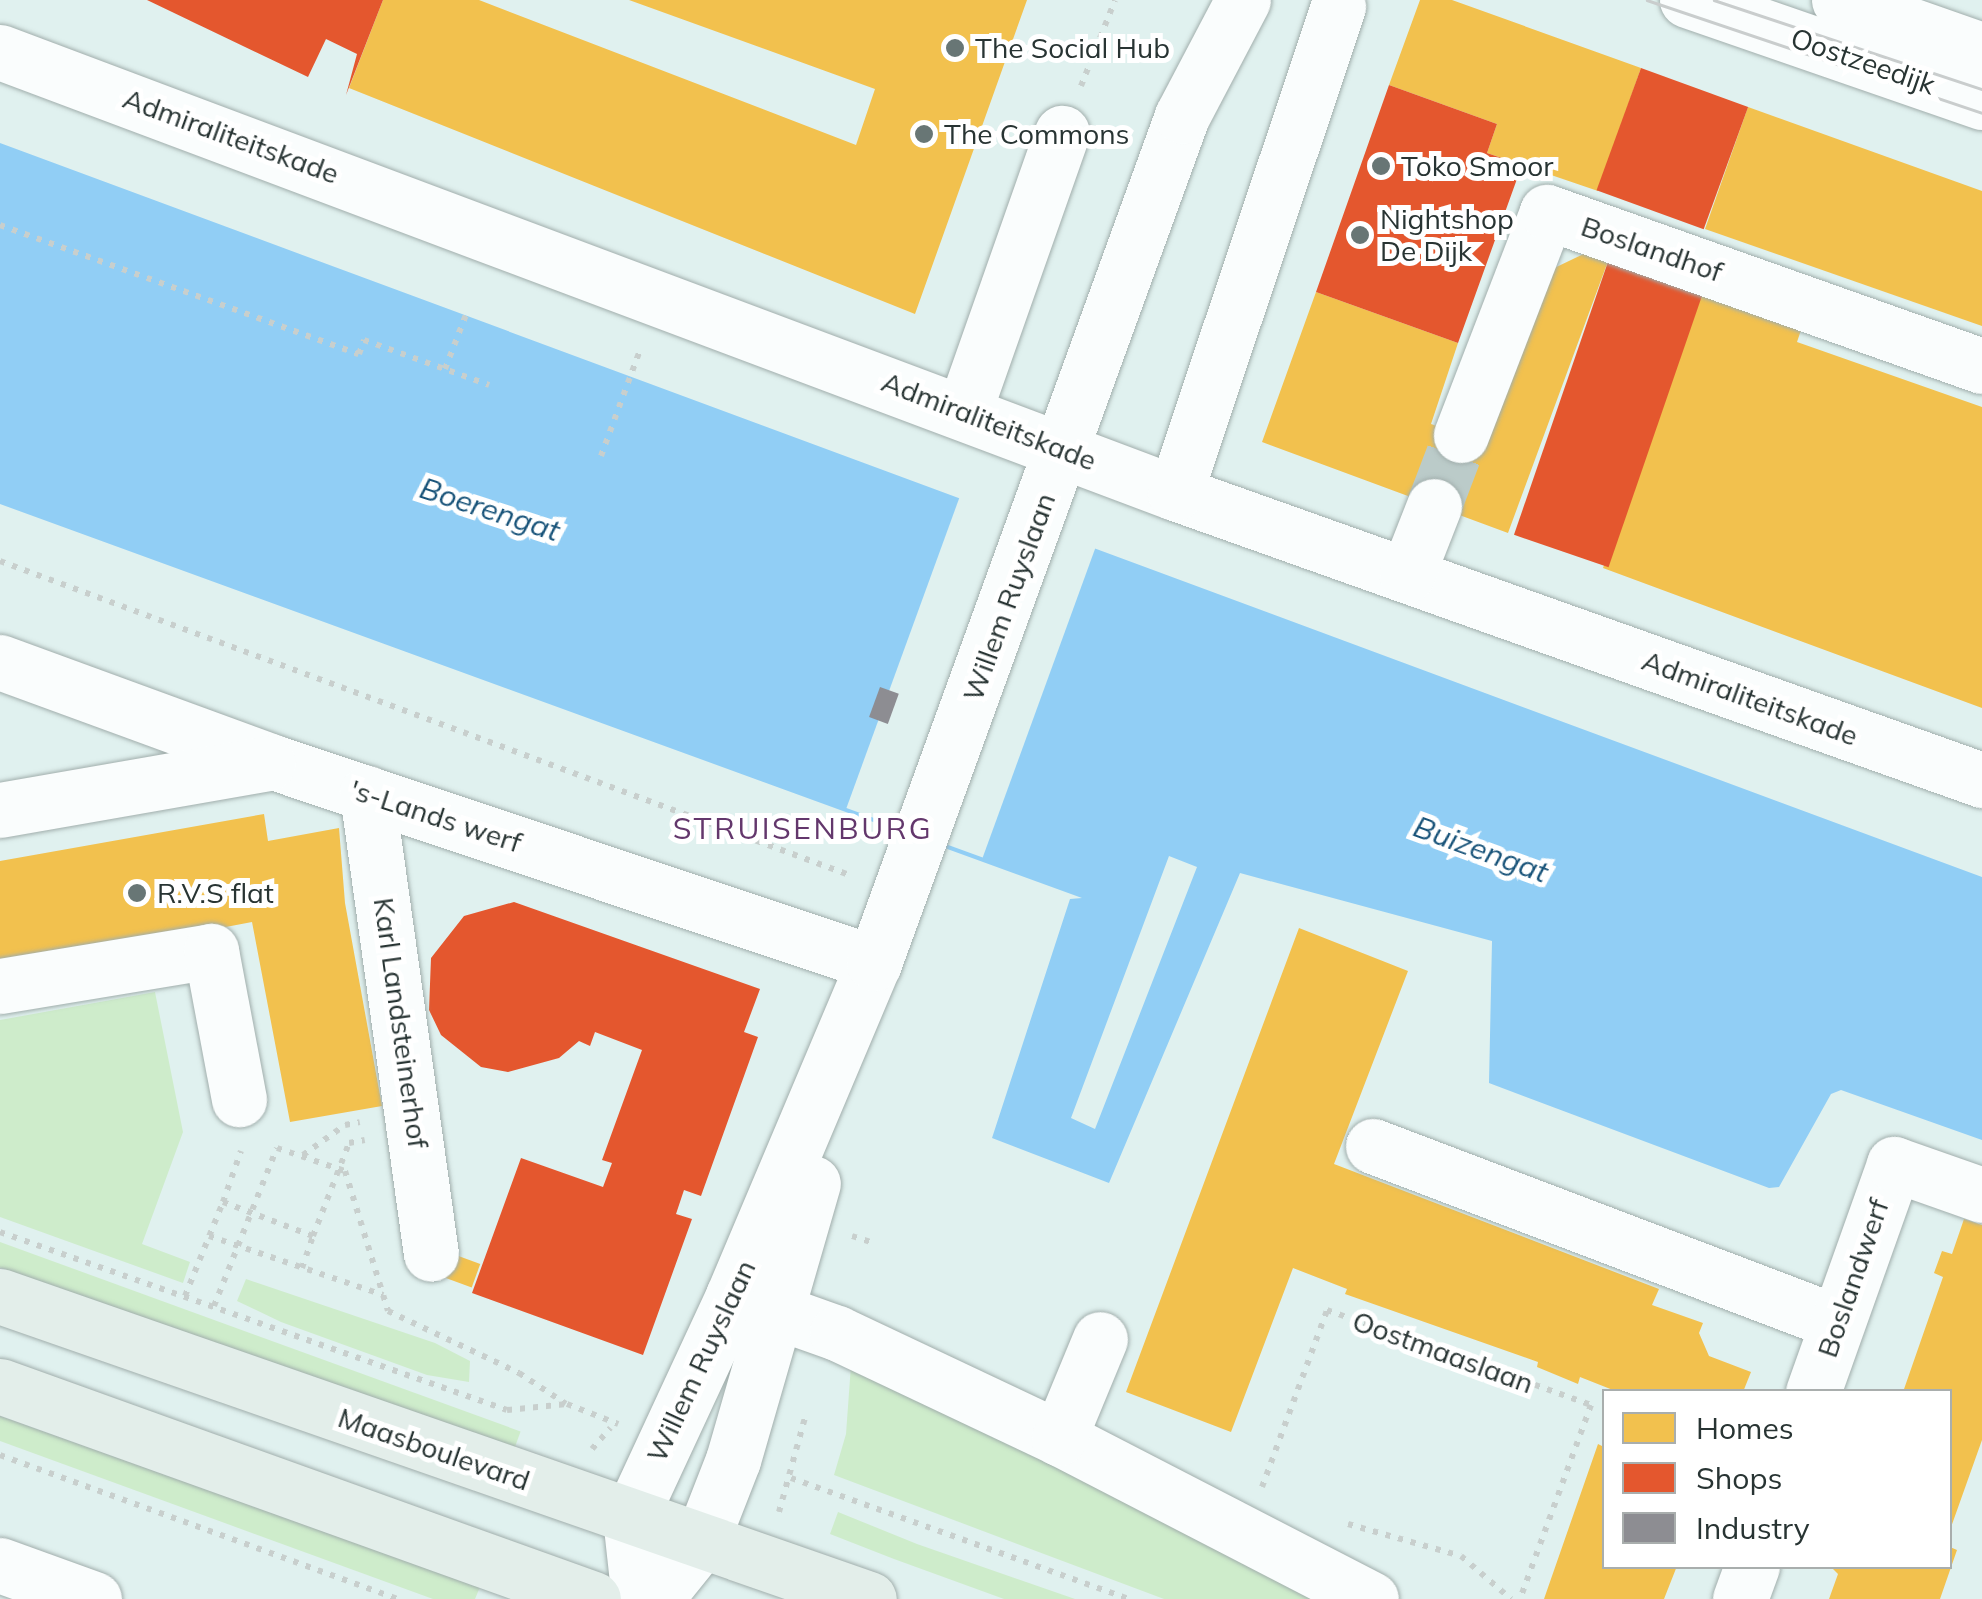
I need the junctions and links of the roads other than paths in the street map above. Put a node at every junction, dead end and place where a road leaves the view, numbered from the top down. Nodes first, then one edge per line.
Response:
1 (1205, 0) edge
2 (1243, 0) edge
3 (1688, 0) edge
4 (1839, 0) edge
5 (1338, 8) dead end
6 (1982, 50) edge
7 (0, 52) edge
8 (1982, 102) edge
9 (1182, 116) junction
10 (1062, 133) road end
11 (1982, 366) edge
12 (964, 411) junction
13 (1462, 436) tunnel mouth
14 (1062, 449) junction
15 (1176, 493) junction
16 (1434, 506) tunnel mouth
17 (1407, 576) junction
18 (0, 662) edge
19 (272, 762) junction
20 (1982, 780) edge
21 (367, 793) junction
22 (0, 810) edge
23 (874, 963) junction
24 (0, 986) edge
25 (249, 1127) road end
26 (1373, 1146) dead end
27 (1982, 1195) edge
28 (431, 1254) dead end
29 (0, 1296) edge
30 (755, 1304) junction
31 (1837, 1322) junction
32 (1100, 1339) dead end
33 (0, 1386) edge
34 (1814, 1389) edge
35 (1059, 1438) junction
36 (630, 1518) junction
37 (700, 1542) junction
38 (0, 1565) edge
39 (1751, 1569) edge
40 (78, 1596) edge
41 (594, 1599) edge
42 (639, 1599) edge
43 (655, 1599) edge
44 (869, 1599) edge
45 (1371, 1599) edge
46 (1740, 1599) edge

1 - 9 street, Willem Ruyslaan
2 - 9 street, Willem Ruyslaan
3 - 8 street, Oostzeedijk
4 - 6 street, Oostzeedijk
5 - 15 street
7 - 12 street, Admiraliteitskade
9 - 14 street, Willem Ruyslaan
10 - 12 street
11 - 13 street, Boslandhof
12 - 14 street, Admiraliteitskade
14 - 15 street, Admiraliteitskade
14 - 23 street, Willem Ruyslaan
15 - 17 street, Admiraliteitskade
16 - 17 street
17 - 20 street, Admiraliteitskade
18 - 19 street, 's-Lands werf
19 - 21 street, 's-Lands werf
19 - 22 street
21 - 23 street, 's-Lands werf
21 - 28 street, Karl Landsteinerhof
23 - 30 street, Willem Ruyslaan
24 - 25 street
26 - 31 street
27 - 31 street, Boslandwerf
29 - 36 main road, Maasboulevard
30 - 35 street
30 - 36 street, Willem Ruyslaan
30 - 37 street, Willem Ruyslaan
31 - 34 street, Boslandwerf
32 - 35 street
33 - 41 main road
35 - 45 street
36 - 37 main road, Maasboulevard
36 - 42 street
37 - 43 street, Willem Ruyslaan
37 - 44 main road, Maasboulevard
38 - 40 street
39 - 46 street

